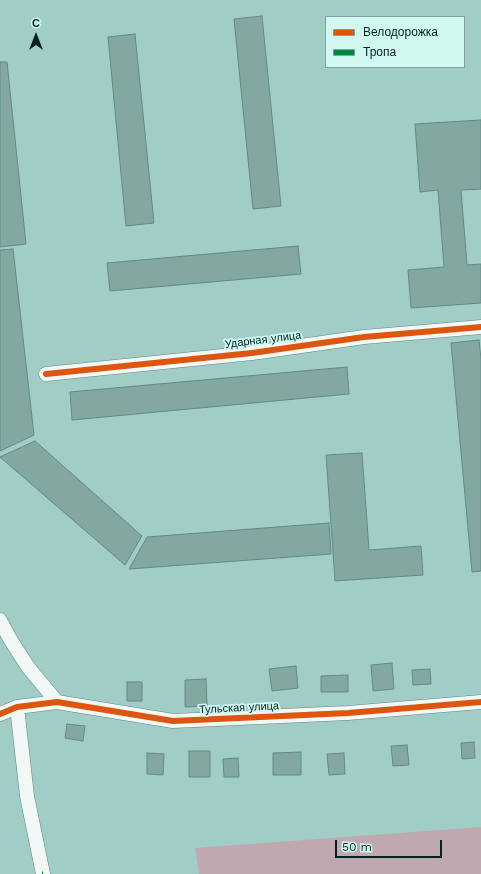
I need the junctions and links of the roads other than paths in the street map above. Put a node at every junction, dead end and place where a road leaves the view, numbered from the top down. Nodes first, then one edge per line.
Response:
1 (481, 327) edge
2 (46, 374) dead end
3 (0, 620) edge
4 (57, 702) junction
5 (481, 702) edge
6 (17, 707) junction
7 (0, 714) edge
8 (43, 874) edge

1 - 2 street, Ударная улица
3 - 4 street
4 - 5 street, Тульская улица
4 - 6 street, Тульская улица
6 - 7 street, Тульская улица
6 - 8 street

